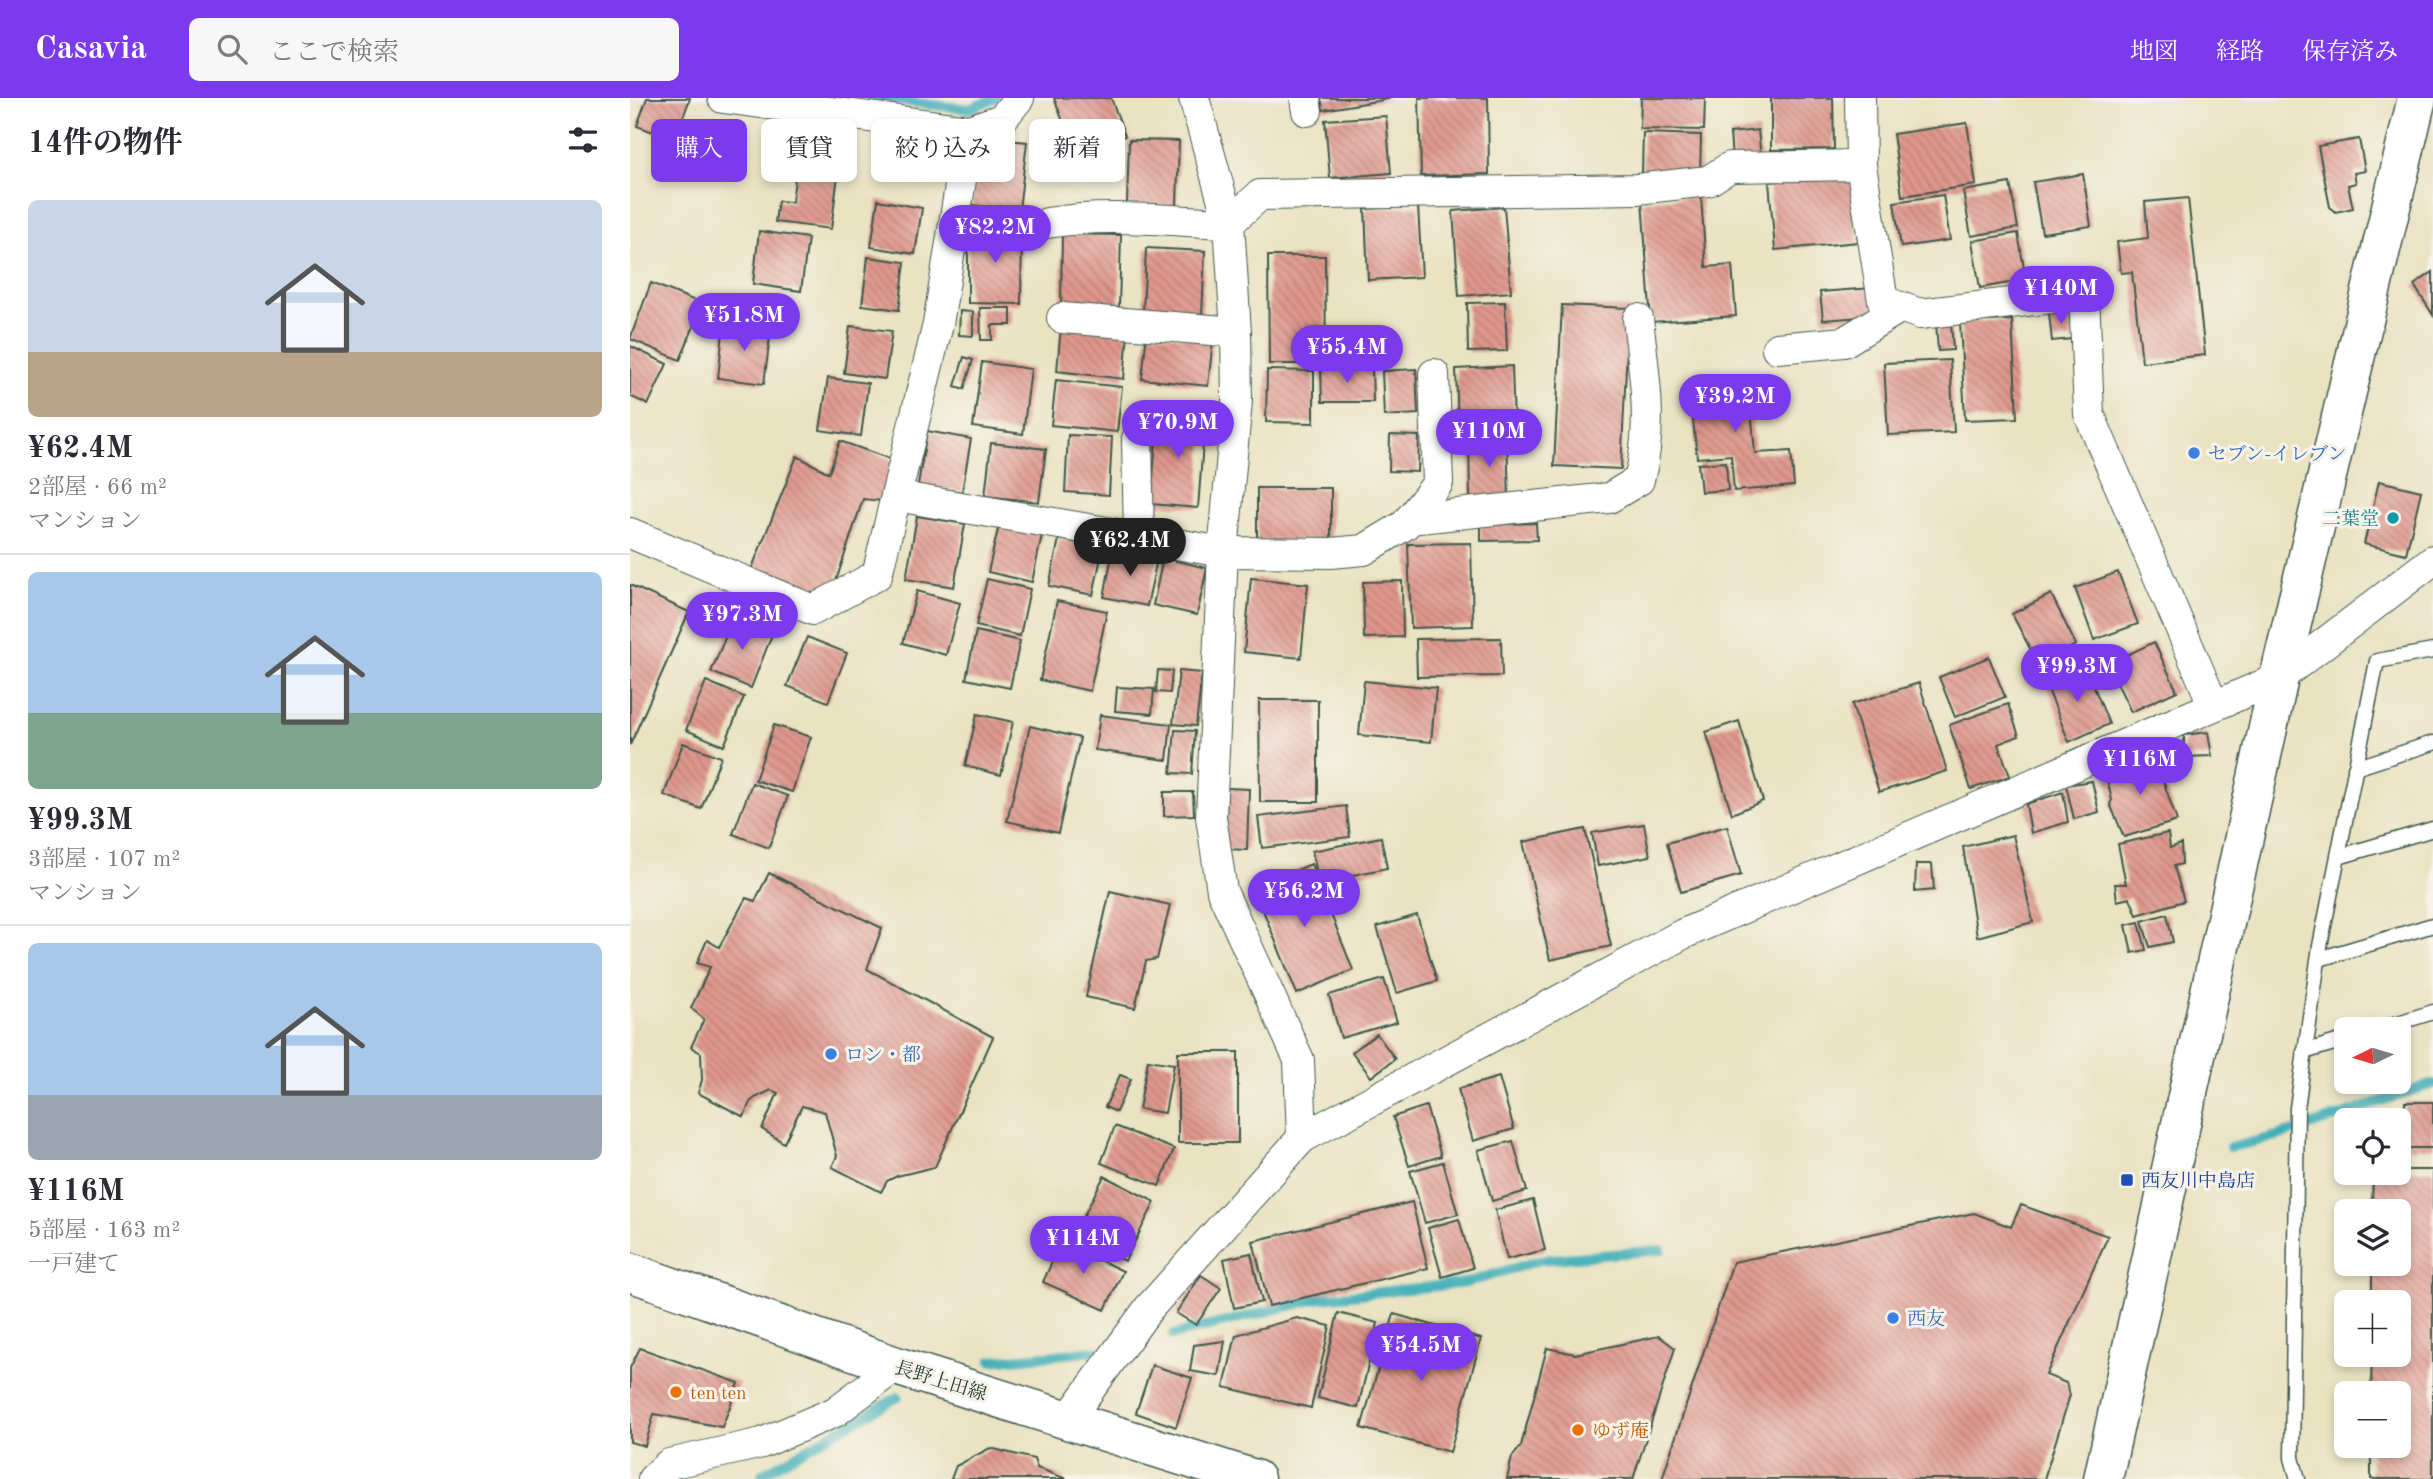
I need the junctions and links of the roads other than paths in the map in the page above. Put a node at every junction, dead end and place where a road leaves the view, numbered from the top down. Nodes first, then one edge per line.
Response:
1 (723, 98) edge
2 (1019, 98) edge
3 (1194, 98) edge
4 (1860, 98) edge
5 (2417, 98) edge
6 (884, 119) edge
7 (1002, 119) edge
8 (1861, 165) junction
9 (961, 182) edge
10 (1047, 223) dead end
11 (1228, 223) junction
12 (1901, 307) junction
13 (1062, 318) dead end
14 (1638, 318) dead end
15 (1236, 332) junction
16 (1777, 348) dead end
17 (1434, 374) dead end
18 (1137, 439) dead end
19 (896, 496) junction
20 (1410, 519) junction
21 (630, 533) edge
22 (1139, 538) junction
23 (1223, 552) junction
24 (2433, 559) edge
25 (2433, 651) edge
26 (2279, 678) junction
27 (2213, 704) junction
28 (2433, 743) edge
29 (2355, 768) junction
30 (2433, 829) edge
31 (2338, 857) junction
32 (2433, 925) edge
33 (2319, 958) junction
34 (2433, 1012) edge
35 (2412, 1019) edge
36 (2334, 1043) edge
37 (2304, 1052) junction
38 (1302, 1138) junction
39 (630, 1272) edge
40 (896, 1366) junction
41 (1069, 1418) junction
42 (653, 1479) edge
43 (1255, 1479) edge
44 (2103, 1479) edge
45 (2298, 1479) edge

1 - 6 street
2 - 7 street
3 - 11 street
4 - 8 street
5 - 26 street
8 - 11 street
8 - 12 street
9 - 19 street
10 - 11 street
11 - 15 street
12 - 16 street
12 - 27 street
13 - 15 street
14 - 20 street
15 - 23 street
17 - 20 street
18 - 22 street
19 - 21 street
19 - 22 street
20 - 23 street
22 - 23 street
23 - 38 street
24 - 26 street
25 - 29 lane
26 - 27 street
26 - 44 street
27 - 38 street
28 - 29 lane
29 - 31 lane
30 - 31 lane
31 - 33 lane
32 - 33 lane
33 - 37 lane
34 - 35 lane
36 - 37 lane
37 - 45 lane
38 - 41 street
39 - 40 street, 長野上田線
40 - 41 street, 長野上田線
40 - 42 street
41 - 43 street, 長野上田線

